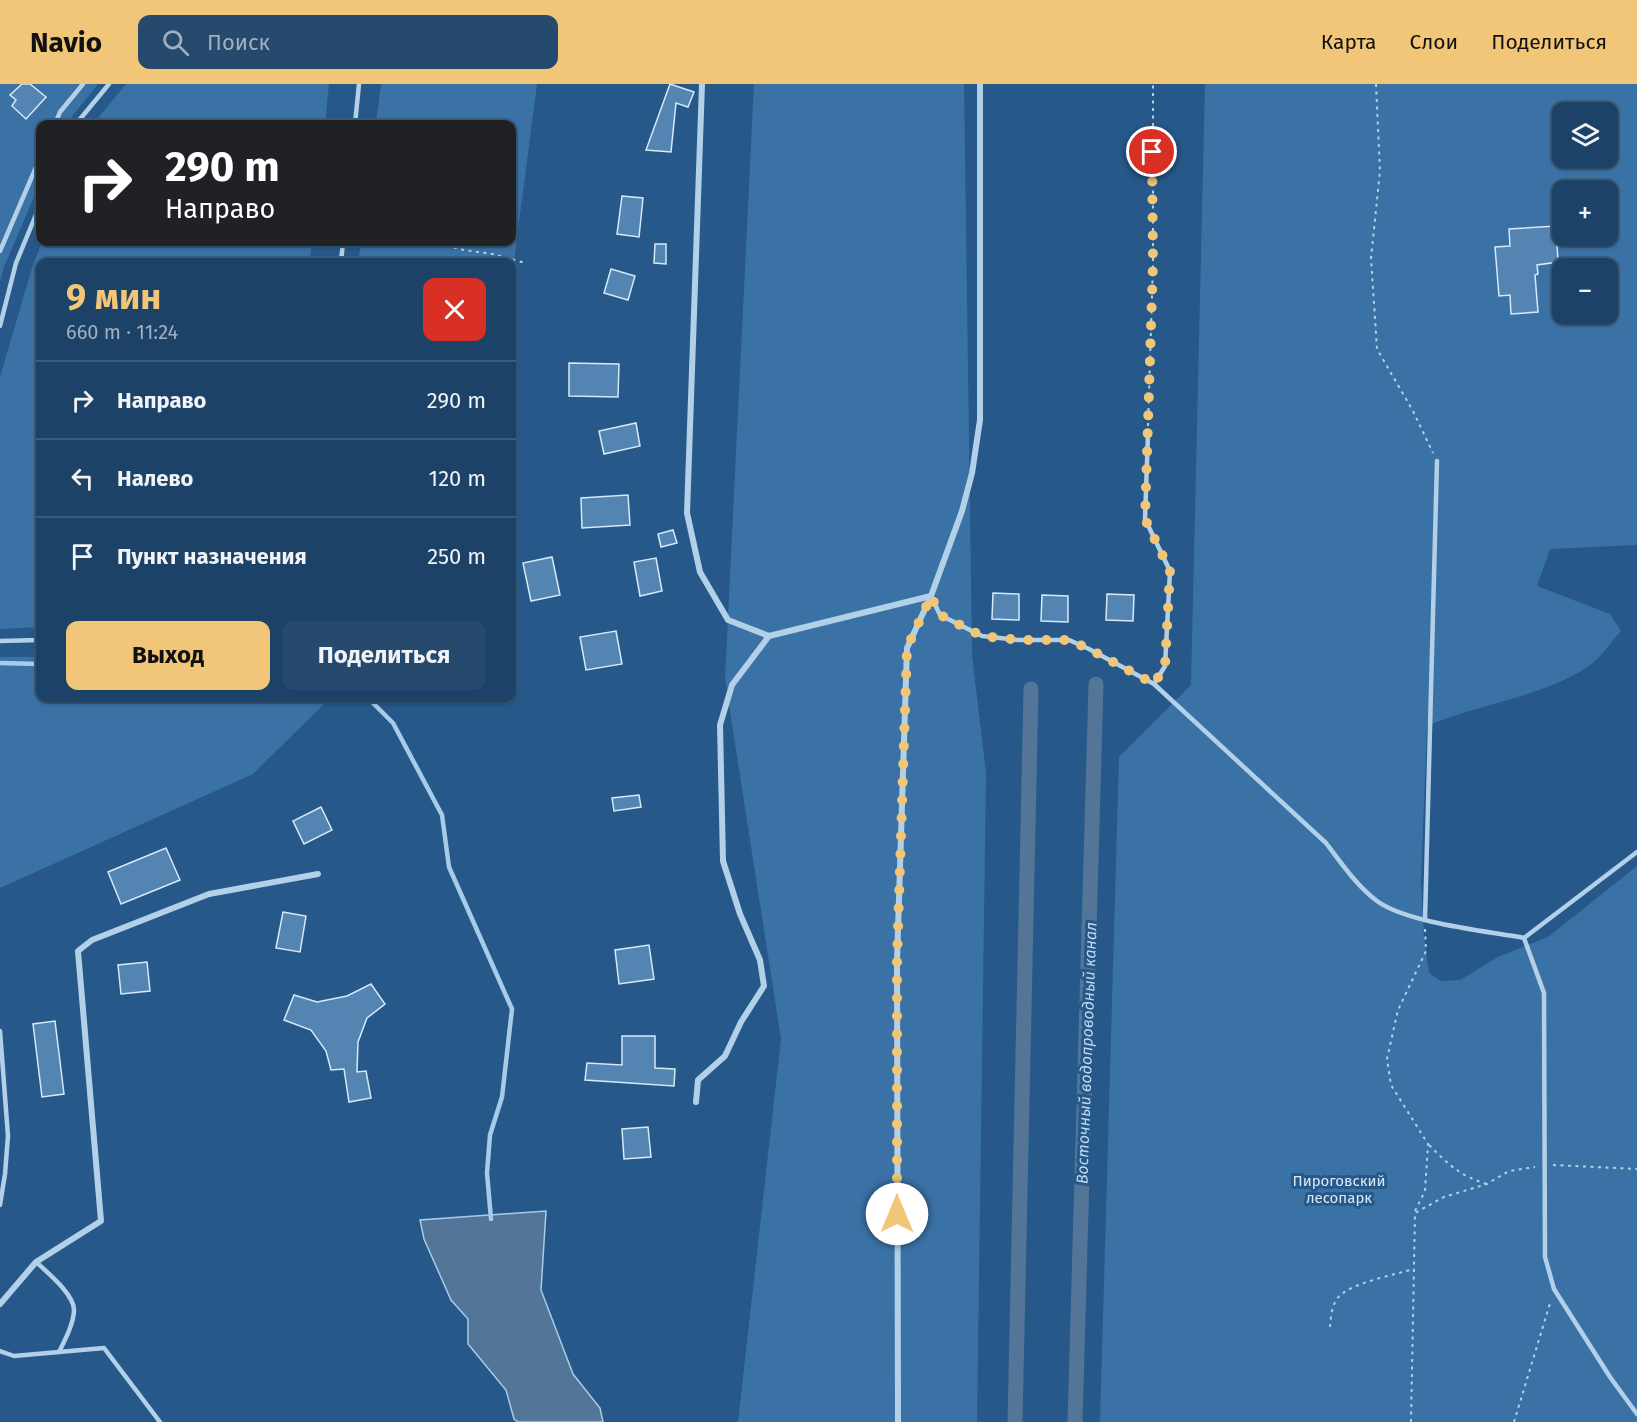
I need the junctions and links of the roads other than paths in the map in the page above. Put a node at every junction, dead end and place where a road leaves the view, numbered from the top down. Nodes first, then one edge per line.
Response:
1 (84, 84) edge
2 (109, 84) edge
3 (359, 84) edge
4 (702, 84) edge
5 (980, 84) edge
6 (57, 120) edge
7 (78, 120) edge
8 (356, 120) edge
9 (36, 167) edge
10 (36, 214) edge
11 (0, 251) edge
12 (0, 326) edge
13 (1148, 434) road end
14 (1437, 461) road end
15 (931, 596) junction
16 (769, 636) junction
17 (36, 640) edge
18 (0, 641) edge
19 (1154, 684) junction
20 (1637, 852) edge
21 (318, 874) dead end
22 (1425, 920) junction
23 (1524, 938) junction
24 (0, 1031) edge
25 (696, 1102) dead end
26 (0, 1205) edge
27 (36, 1262) junction
28 (0, 1304) edge
29 (0, 1351) edge
30 (58, 1352) junction
31 (1637, 1414) edge
32 (160, 1422) edge
33 (898, 1422) edge

1 - 6 lane
2 - 7 lane
3 - 8 lane
4 - 16 street
5 - 15 street
9 - 11 lane
10 - 12 lane
13 - 19 lane
14 - 22 lane
15 - 16 street
15 - 19 lane
15 - 33 street
16 - 25 street
17 - 18 lane
19 - 22 lane
20 - 23 lane
21 - 27 street
22 - 23 lane
23 - 31 lane
24 - 26 lane
27 - 28 street
27 - 30 lane
29 - 30 lane
30 - 32 lane

